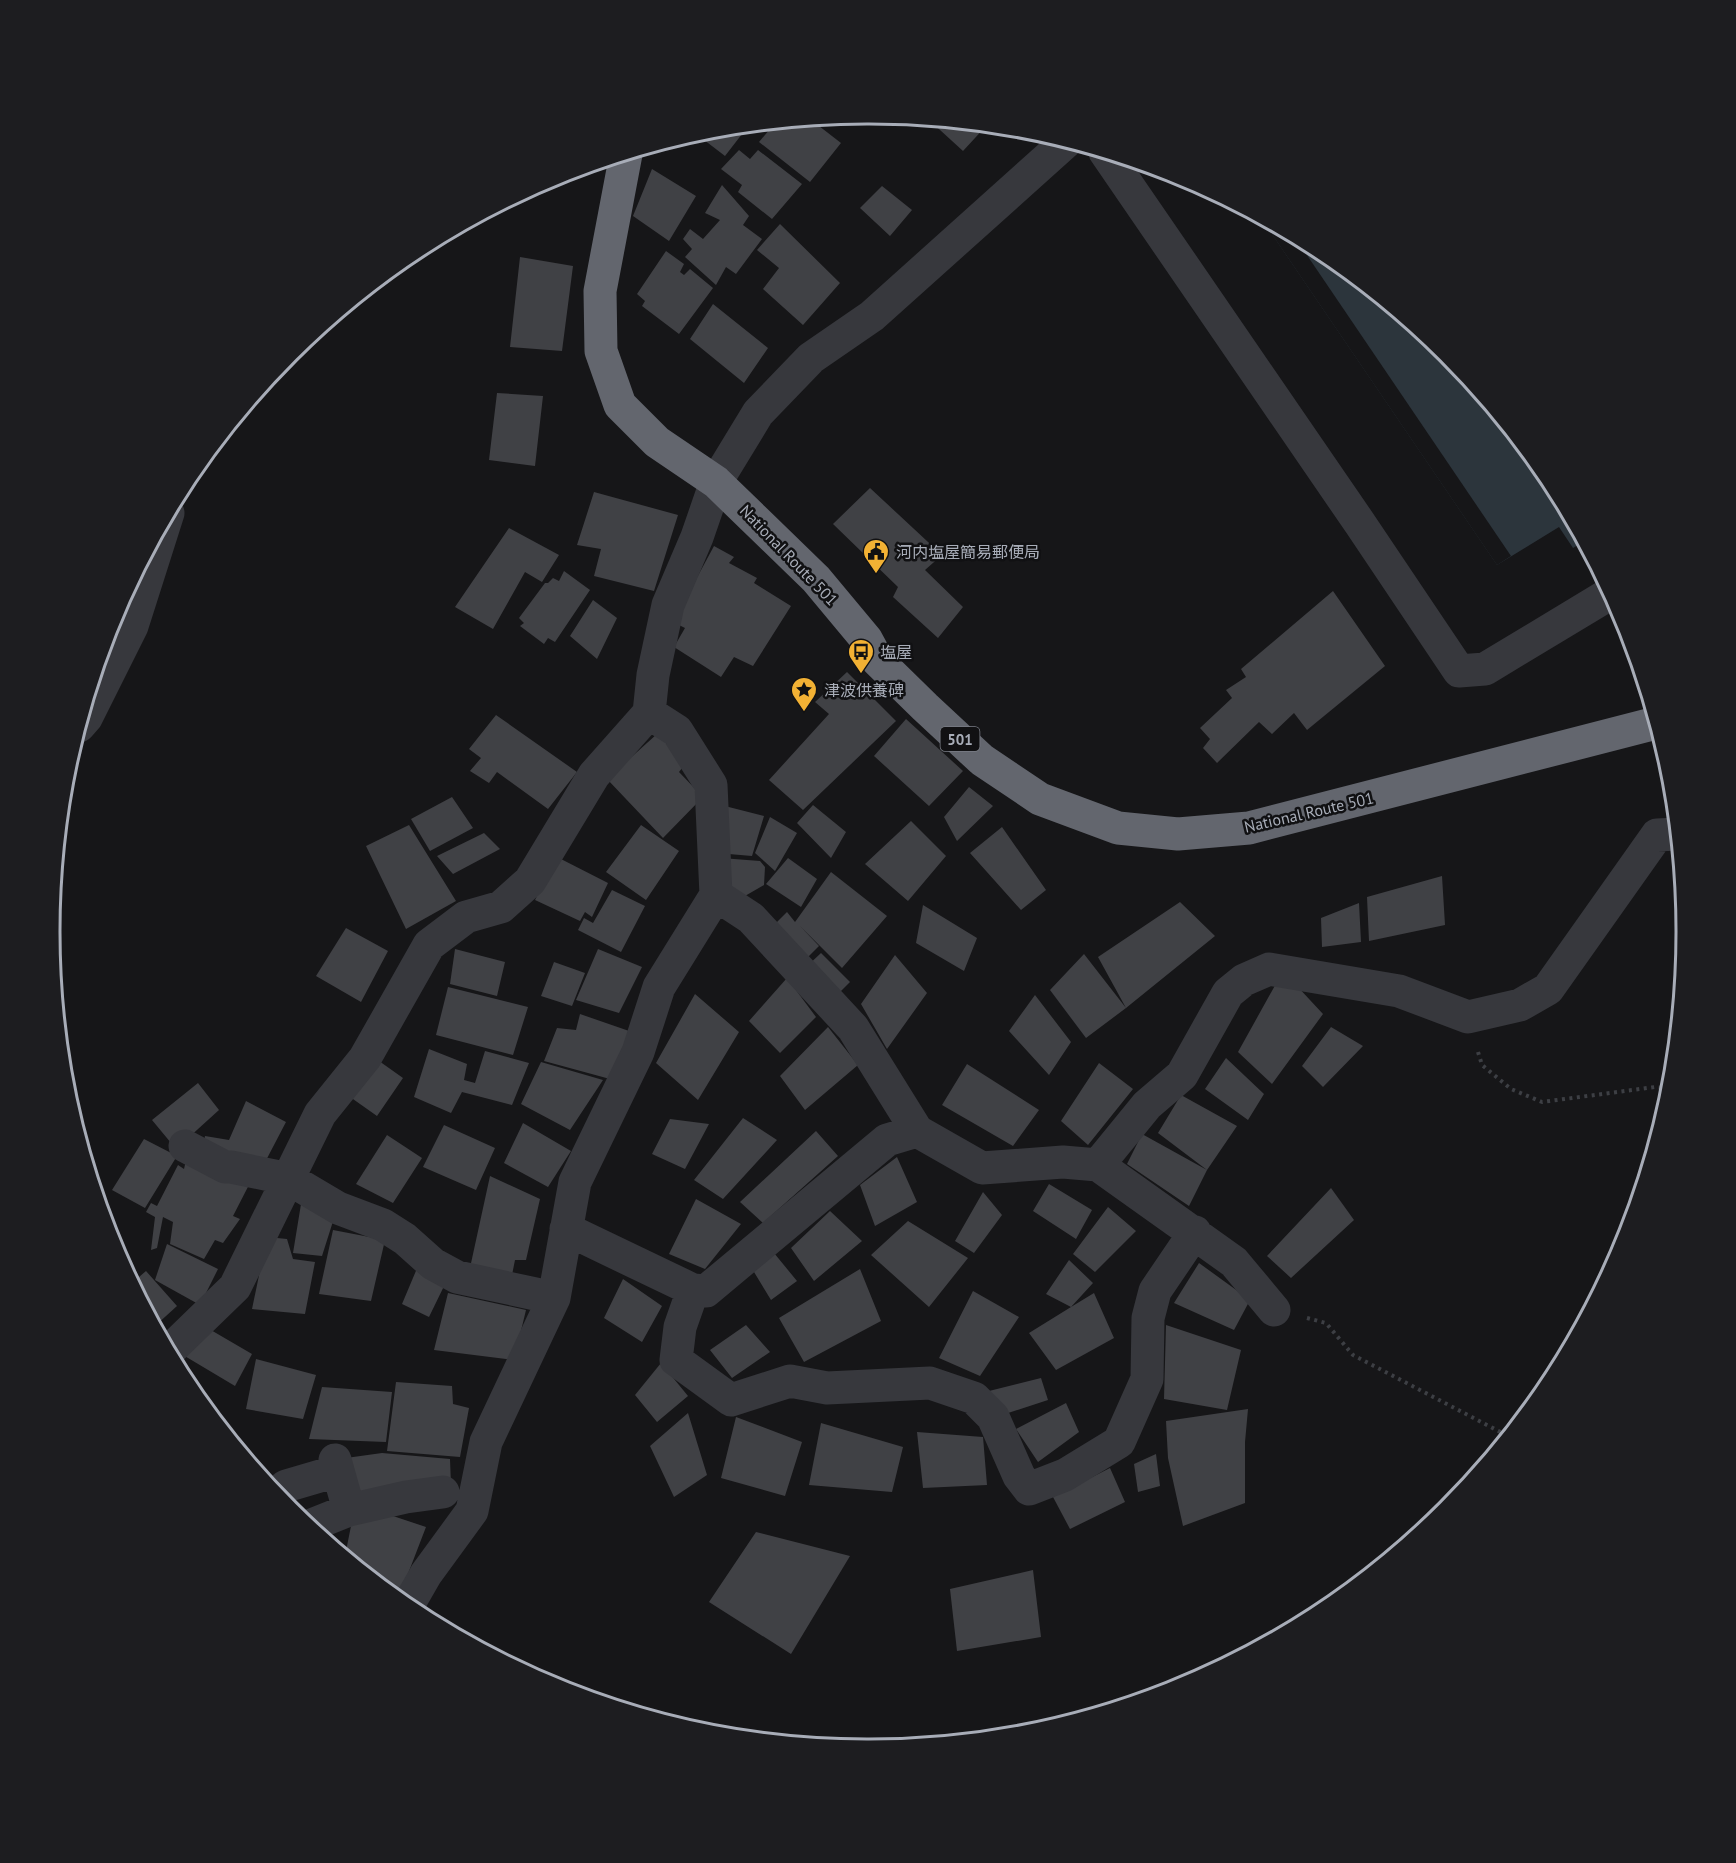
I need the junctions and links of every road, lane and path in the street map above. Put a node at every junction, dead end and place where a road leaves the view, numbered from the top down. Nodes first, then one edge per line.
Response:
1 (1060, 147) edge
2 (625, 161) edge
3 (1111, 161) edge
4 (716, 482) junction
5 (157, 548) edge
6 (1603, 598) edge
7 (94, 702) edge
8 (649, 713) junction
9 (1649, 725) edge
10 (1670, 834) edge
11 (716, 895) junction
12 (1468, 1017) junction
13 (1660, 1088) edge
14 (917, 1131) junction
15 (184, 1146) dead end
16 (1098, 1165) junction
17 (289, 1179) junction
18 (566, 1229) junction
19 (1195, 1232) junction
20 (693, 1290) junction
21 (555, 1298) junction
22 (1274, 1310) joint
23 (175, 1346) edge
24 (1501, 1432) edge
25 (283, 1488) edge
26 (443, 1491) dead end
27 (349, 1510) junction
28 (318, 1523) edge
29 (412, 1598) edge

1 - 4 street
2 - 4 highway, National Route 501 / 501
3 - 6 street
4 - 8 street
4 - 9 highway, National Route 501 / 501
5 - 7 street
8 - 11 street
8 - 17 street
10 - 12 street
11 - 14 street
11 - 18 street
12 - 13 path
12 - 16 street
14 - 16 street
14 - 20 street
15 - 17 street
16 - 19 street
17 - 21 street
17 - 23 street
18 - 20 street
18 - 21 street
19 - 20 street
19 - 22 street
21 - 29 street
22 - 24 path
25 - 27 street
26 - 27 street
27 - 28 street

